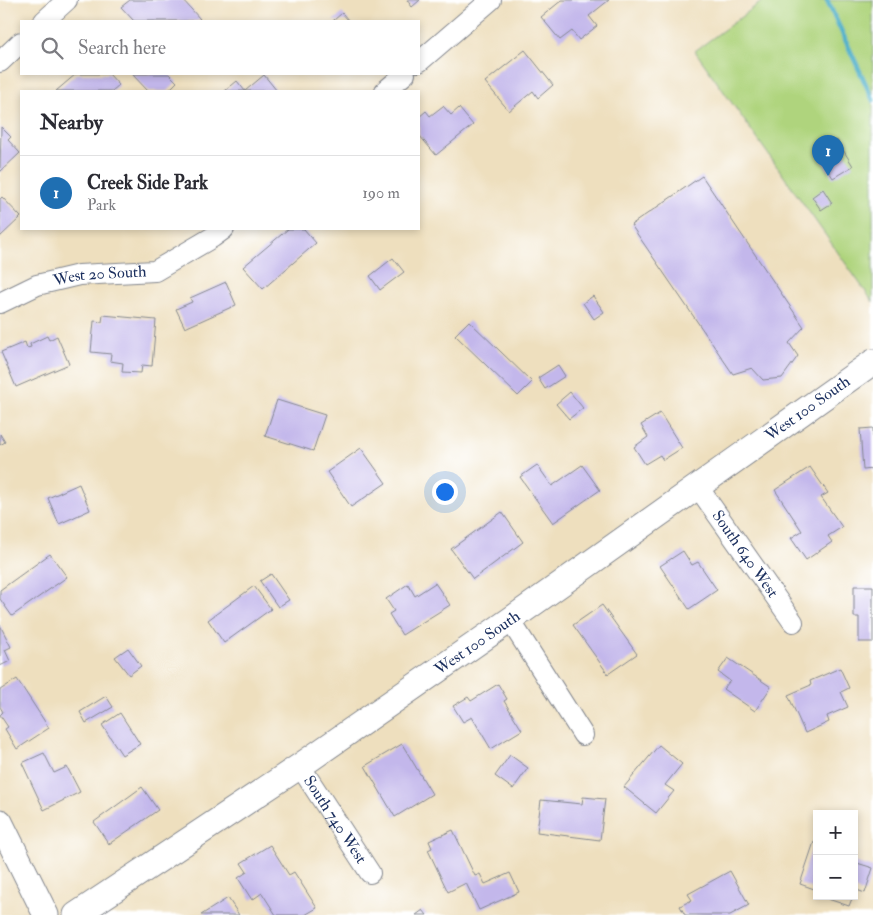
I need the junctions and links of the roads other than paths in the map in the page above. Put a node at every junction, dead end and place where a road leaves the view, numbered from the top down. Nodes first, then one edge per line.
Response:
1 (67, 0) edge
2 (492, 0) edge
3 (45, 20) edge
4 (20, 43) edge
5 (420, 61) edge
6 (0, 62) edge
7 (404, 75) edge
8 (386, 90) edge
9 (223, 230) edge
10 (0, 303) edge
11 (873, 362) edge
12 (698, 487) junction
13 (510, 620) junction
14 (792, 622) dead end
15 (584, 735) dead end
16 (300, 766) junction
17 (0, 822) edge
18 (370, 873) dead end
19 (46, 915) edge
20 (76, 915) edge

1 - 3 street
2 - 5 street
4 - 6 street
7 - 8 street
9 - 10 street, West 20 South
11 - 12 street, West 100 South
12 - 13 street, West 100 South
12 - 14 street, South 640 West
13 - 15 street
13 - 16 street, West 100 South
16 - 18 street, South 740 West
16 - 20 street, West 100 South
17 - 19 street

